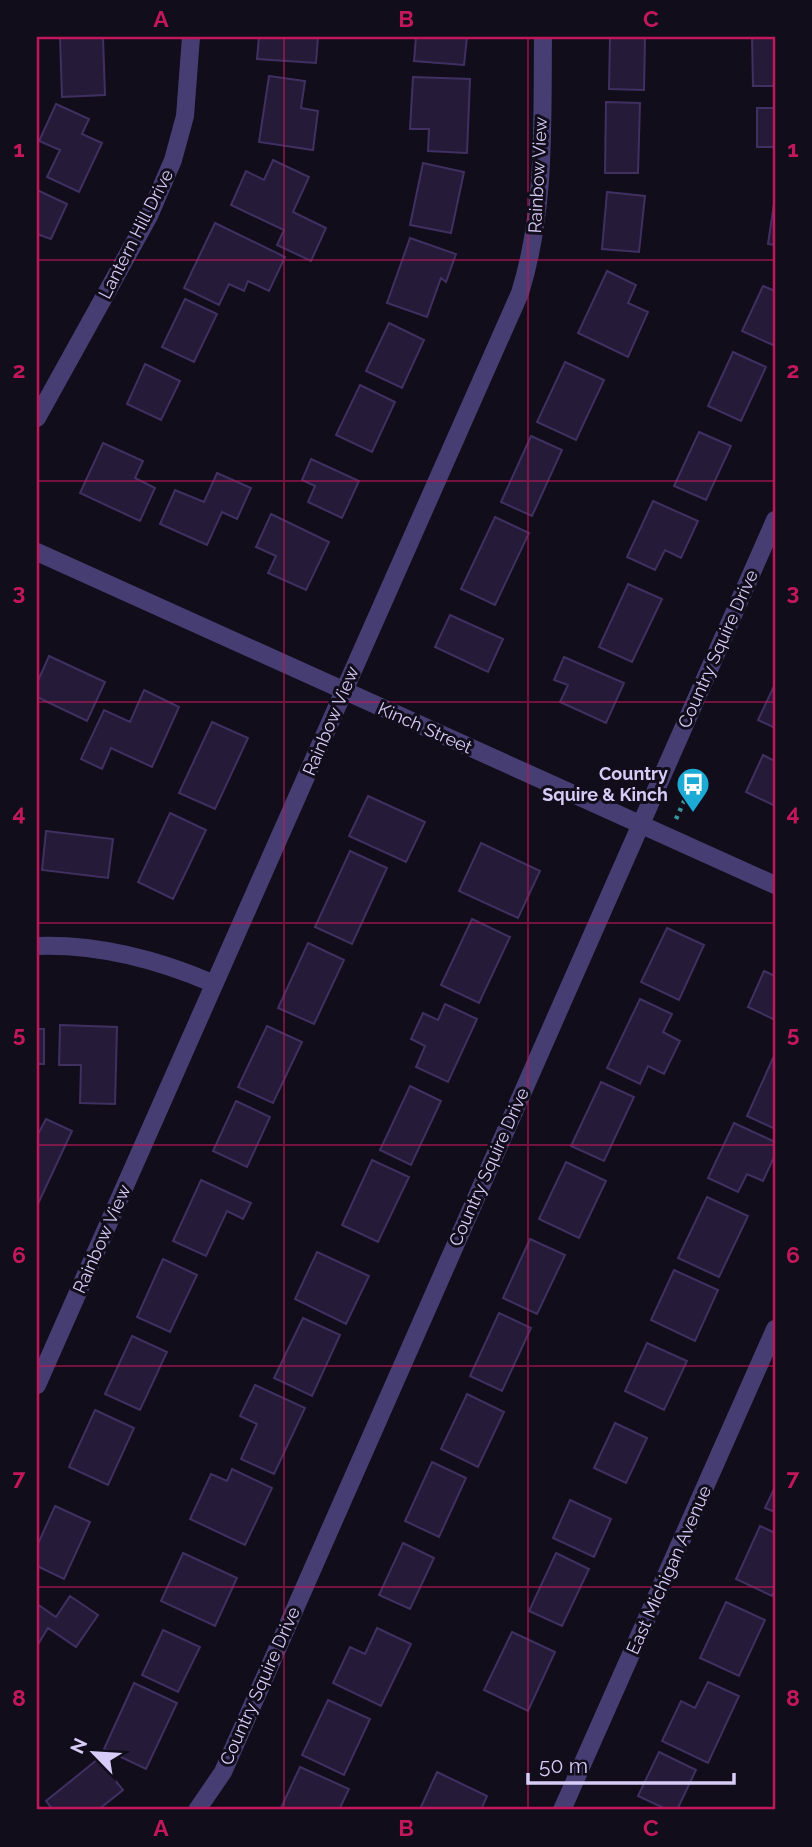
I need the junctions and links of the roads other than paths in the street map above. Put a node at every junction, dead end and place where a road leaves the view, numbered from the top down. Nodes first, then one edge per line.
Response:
1 (191, 37) edge
2 (543, 37) edge
3 (37, 418) edge
4 (775, 520) edge
5 (37, 552) edge
6 (344, 691) junction
7 (640, 825) junction
8 (775, 885) edge
9 (37, 946) edge
10 (212, 983) junction
11 (775, 1329) edge
12 (37, 1385) edge
13 (197, 1810) edge
14 (562, 1810) edge

1 - 3 street, Lantern Hill Drive
2 - 6 street, Rainbow View
4 - 7 street, Country Squire Drive
5 - 6 street, Kinch Street
6 - 7 street, Kinch Street
6 - 10 street, Rainbow View
7 - 8 street, Kinch Street
7 - 13 street, Country Squire Drive
9 - 10 street
10 - 12 street, Rainbow View
11 - 14 street, East Michigan Avenue

